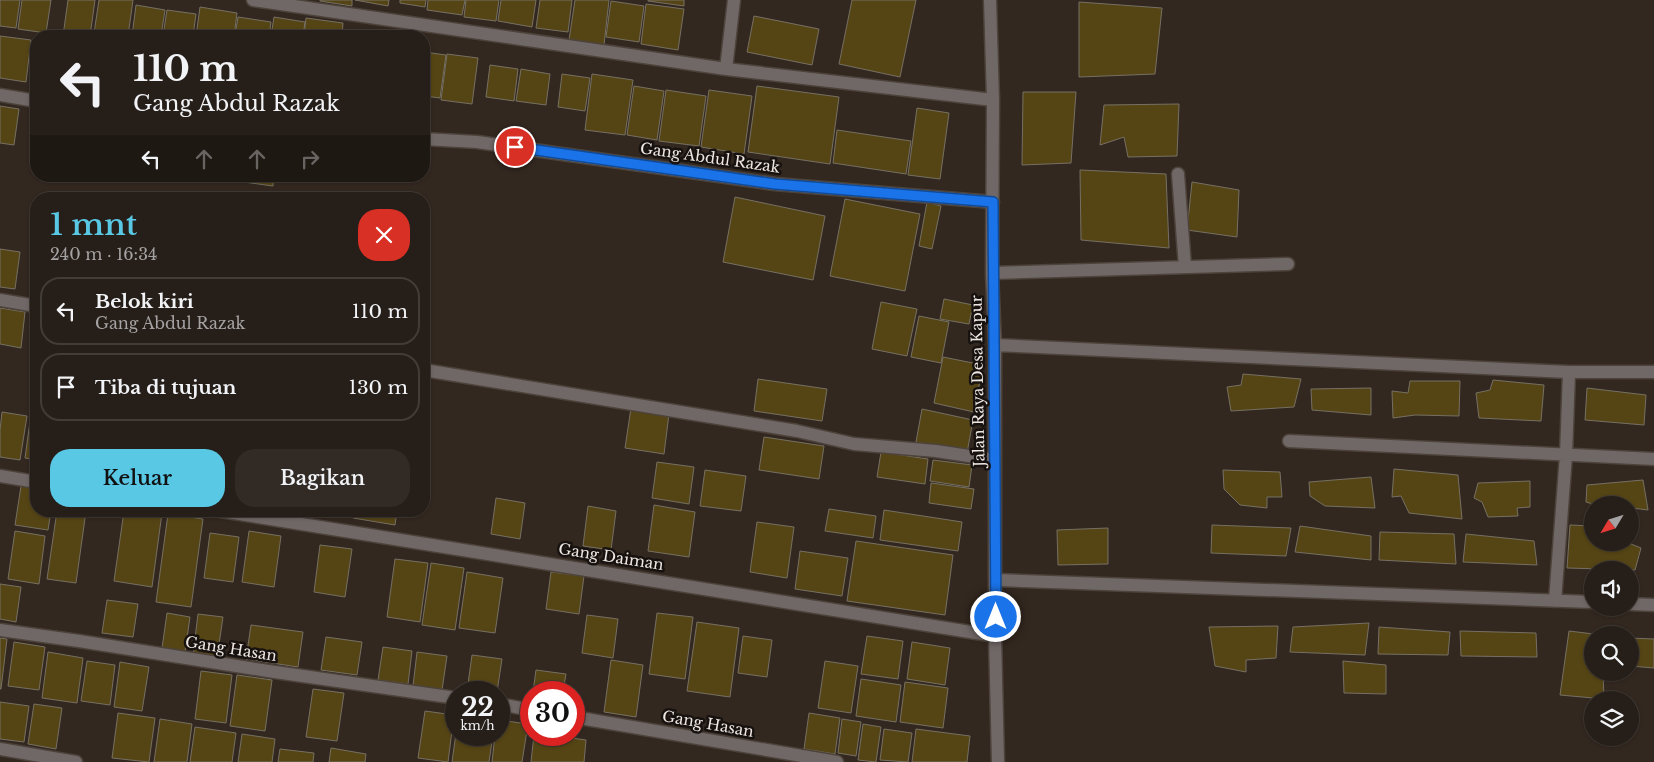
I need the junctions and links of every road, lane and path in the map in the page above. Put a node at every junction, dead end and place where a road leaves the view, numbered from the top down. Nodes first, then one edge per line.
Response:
1 (253, 0) edge
2 (734, 0) edge
3 (990, 0) edge
4 (726, 69) junction
5 (0, 95) edge
6 (30, 100) edge
7 (993, 100) junction
8 (430, 139) edge
9 (1178, 174) dead end
10 (993, 202) junction
11 (1288, 264) dead end
12 (1185, 267) junction
13 (992, 273) junction
14 (0, 300) edge
15 (30, 305) edge
16 (994, 345) junction
17 (430, 371) edge
18 (1569, 372) junction
19 (1654, 372) edge
20 (1288, 441) dead end
21 (1566, 455) junction
22 (1654, 459) edge
23 (995, 460) junction
24 (0, 476) edge
25 (30, 481) edge
26 (258, 517) edge
27 (996, 580) junction
28 (1555, 601) junction
29 (1584, 602) edge
30 (1639, 604) edge
31 (1654, 605) edge
32 (0, 630) edge
33 (996, 636) junction
34 (445, 696) edge
35 (585, 719) edge
36 (0, 748) edge
37 (76, 762) edge
38 (837, 762) edge
39 (998, 762) edge

1 - 4 street
2 - 4 street
3 - 7 street, Jalan Raya Desa Kapur
4 - 7 street
5 - 6 street
7 - 10 street, Jalan Raya Desa Kapur
8 - 10 street, Gang Abdul Razak
9 - 12 street
10 - 13 street, Jalan Raya Desa Kapur
11 - 12 street
12 - 13 street
13 - 16 street, Jalan Raya Desa Kapur
14 - 15 street
16 - 18 street
16 - 23 street, Jalan Raya Desa Kapur
17 - 23 street
18 - 19 street
18 - 21 street
20 - 21 street
21 - 22 street
21 - 28 street
23 - 27 street, Jalan Raya Desa Kapur
24 - 25 street
26 - 33 street, Gang Daiman
27 - 28 street
27 - 33 street, Jalan Raya Desa Kapur
28 - 29 street
30 - 31 street
32 - 34 street, Gang Hasan
33 - 39 street, Jalan Raya Desa Kapur
35 - 38 street, Gang Hasan
36 - 37 street

